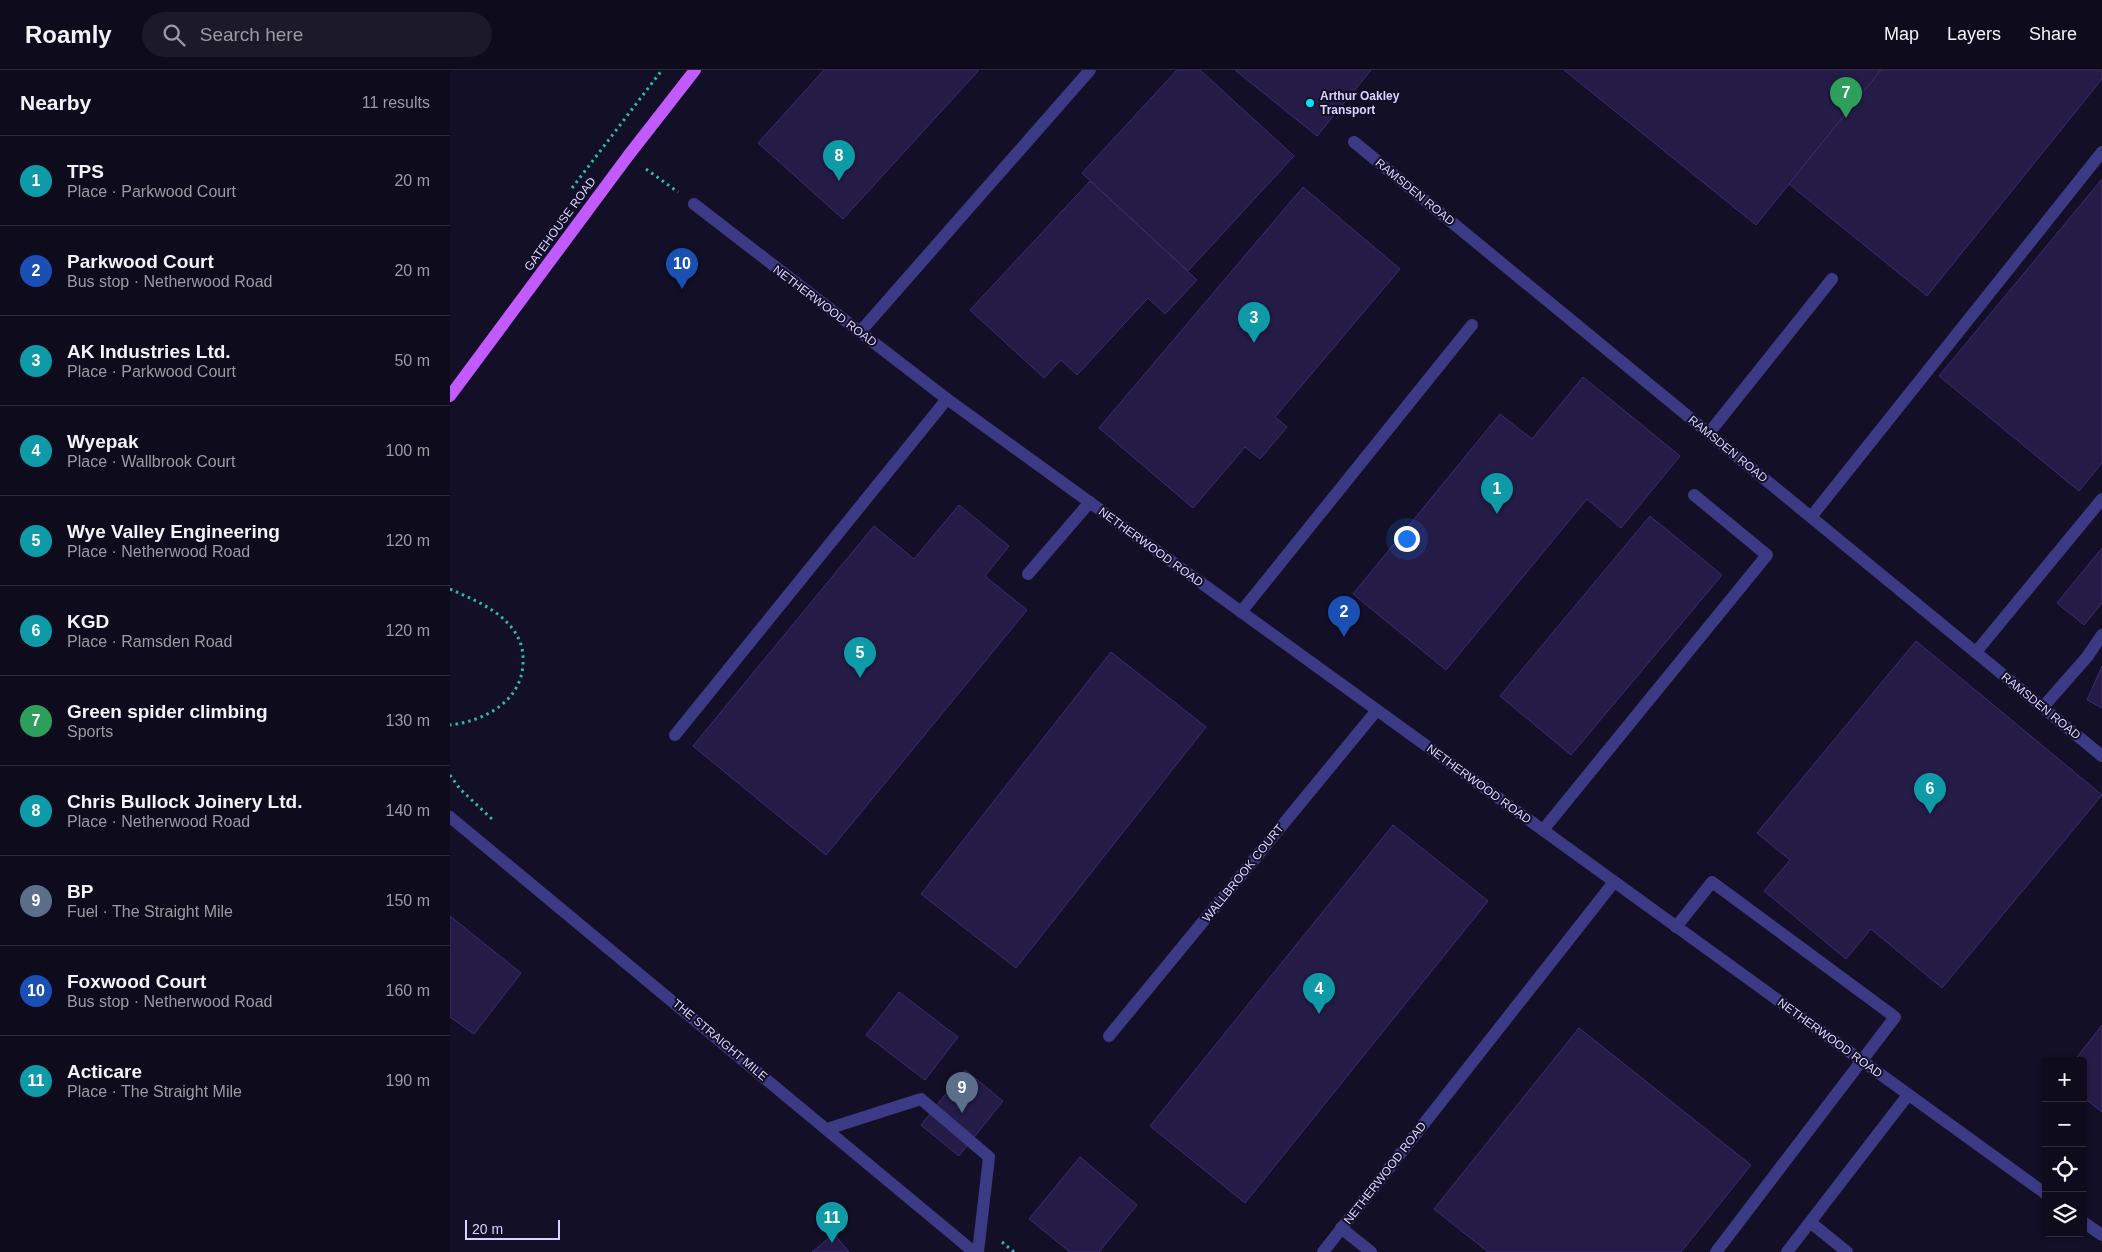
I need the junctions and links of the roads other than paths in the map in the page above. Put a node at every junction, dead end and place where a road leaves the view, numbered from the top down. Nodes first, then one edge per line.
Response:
1 (695, 70) edge
2 (1090, 70) edge
3 (1354, 142) dead end
4 (2102, 152) edge
5 (694, 204) road end
6 (1832, 279) dead end
7 (1472, 325) dead end
8 (860, 332) junction
9 (450, 396) edge
10 (947, 399) junction
11 (1708, 433) junction
12 (1694, 494) dead end
13 (2102, 499) edge
14 (1090, 502) junction
15 (1812, 517) junction
16 (1028, 574) dead end
17 (1241, 612) junction
18 (2102, 634) edge
19 (1976, 652) junction
20 (2043, 707) junction
21 (1377, 710) junction
22 (675, 735) dead end
23 (2102, 756) edge
24 (450, 808) edge
25 (450, 818) edge
26 (466, 829) junction
27 (1543, 830) junction
28 (1614, 882) junction
29 (1676, 927) junction
30 (1108, 1036) dead end
31 (1862, 1062) junction
32 (1908, 1095) junction
33 (827, 1129) junction
34 (2043, 1192) edge
35 (1810, 1222) junction
36 (2087, 1224) edge
37 (1341, 1228) junction
38 (2101, 1232) edge
39 (976, 1252) edge
40 (1323, 1252) edge
41 (1371, 1252) edge
42 (1716, 1252) edge
43 (1787, 1252) edge
44 (1847, 1252) edge

1 - 9 main road, GATEHOUSE ROAD
2 - 8 street
3 - 11 street, RAMSDEN ROAD
4 - 15 street
5 - 8 street, NETHERWOOD ROAD
6 - 11 street
7 - 17 street
8 - 10 street, NETHERWOOD ROAD
10 - 14 street, NETHERWOOD ROAD
10 - 22 street
11 - 15 street, RAMSDEN ROAD
12 - 27 street
13 - 19 street
14 - 16 street
14 - 17 street, NETHERWOOD ROAD
15 - 19 street, RAMSDEN ROAD
17 - 21 street, NETHERWOOD ROAD
18 - 20 street
19 - 20 street, RAMSDEN ROAD
20 - 23 street, RAMSDEN ROAD
21 - 27 street, NETHERWOOD ROAD
21 - 30 street, WALLBROOK COURT
24 - 26 street, THE STRAIGHT MILE
25 - 26 street, THE STRAIGHT MILE
26 - 33 street, THE STRAIGHT MILE
27 - 28 street, NETHERWOOD ROAD
28 - 29 street, NETHERWOOD ROAD
28 - 37 street, NETHERWOOD ROAD
29 - 31 street, NETHERWOOD ROAD
29 - 31 street
31 - 32 street, NETHERWOOD ROAD
31 - 42 street
32 - 34 street, NETHERWOOD ROAD
32 - 35 street
33 - 39 street, THE STRAIGHT MILE
33 - 39 street
35 - 43 street
35 - 44 street
36 - 38 street
37 - 40 street, NETHERWOOD ROAD
37 - 41 street

